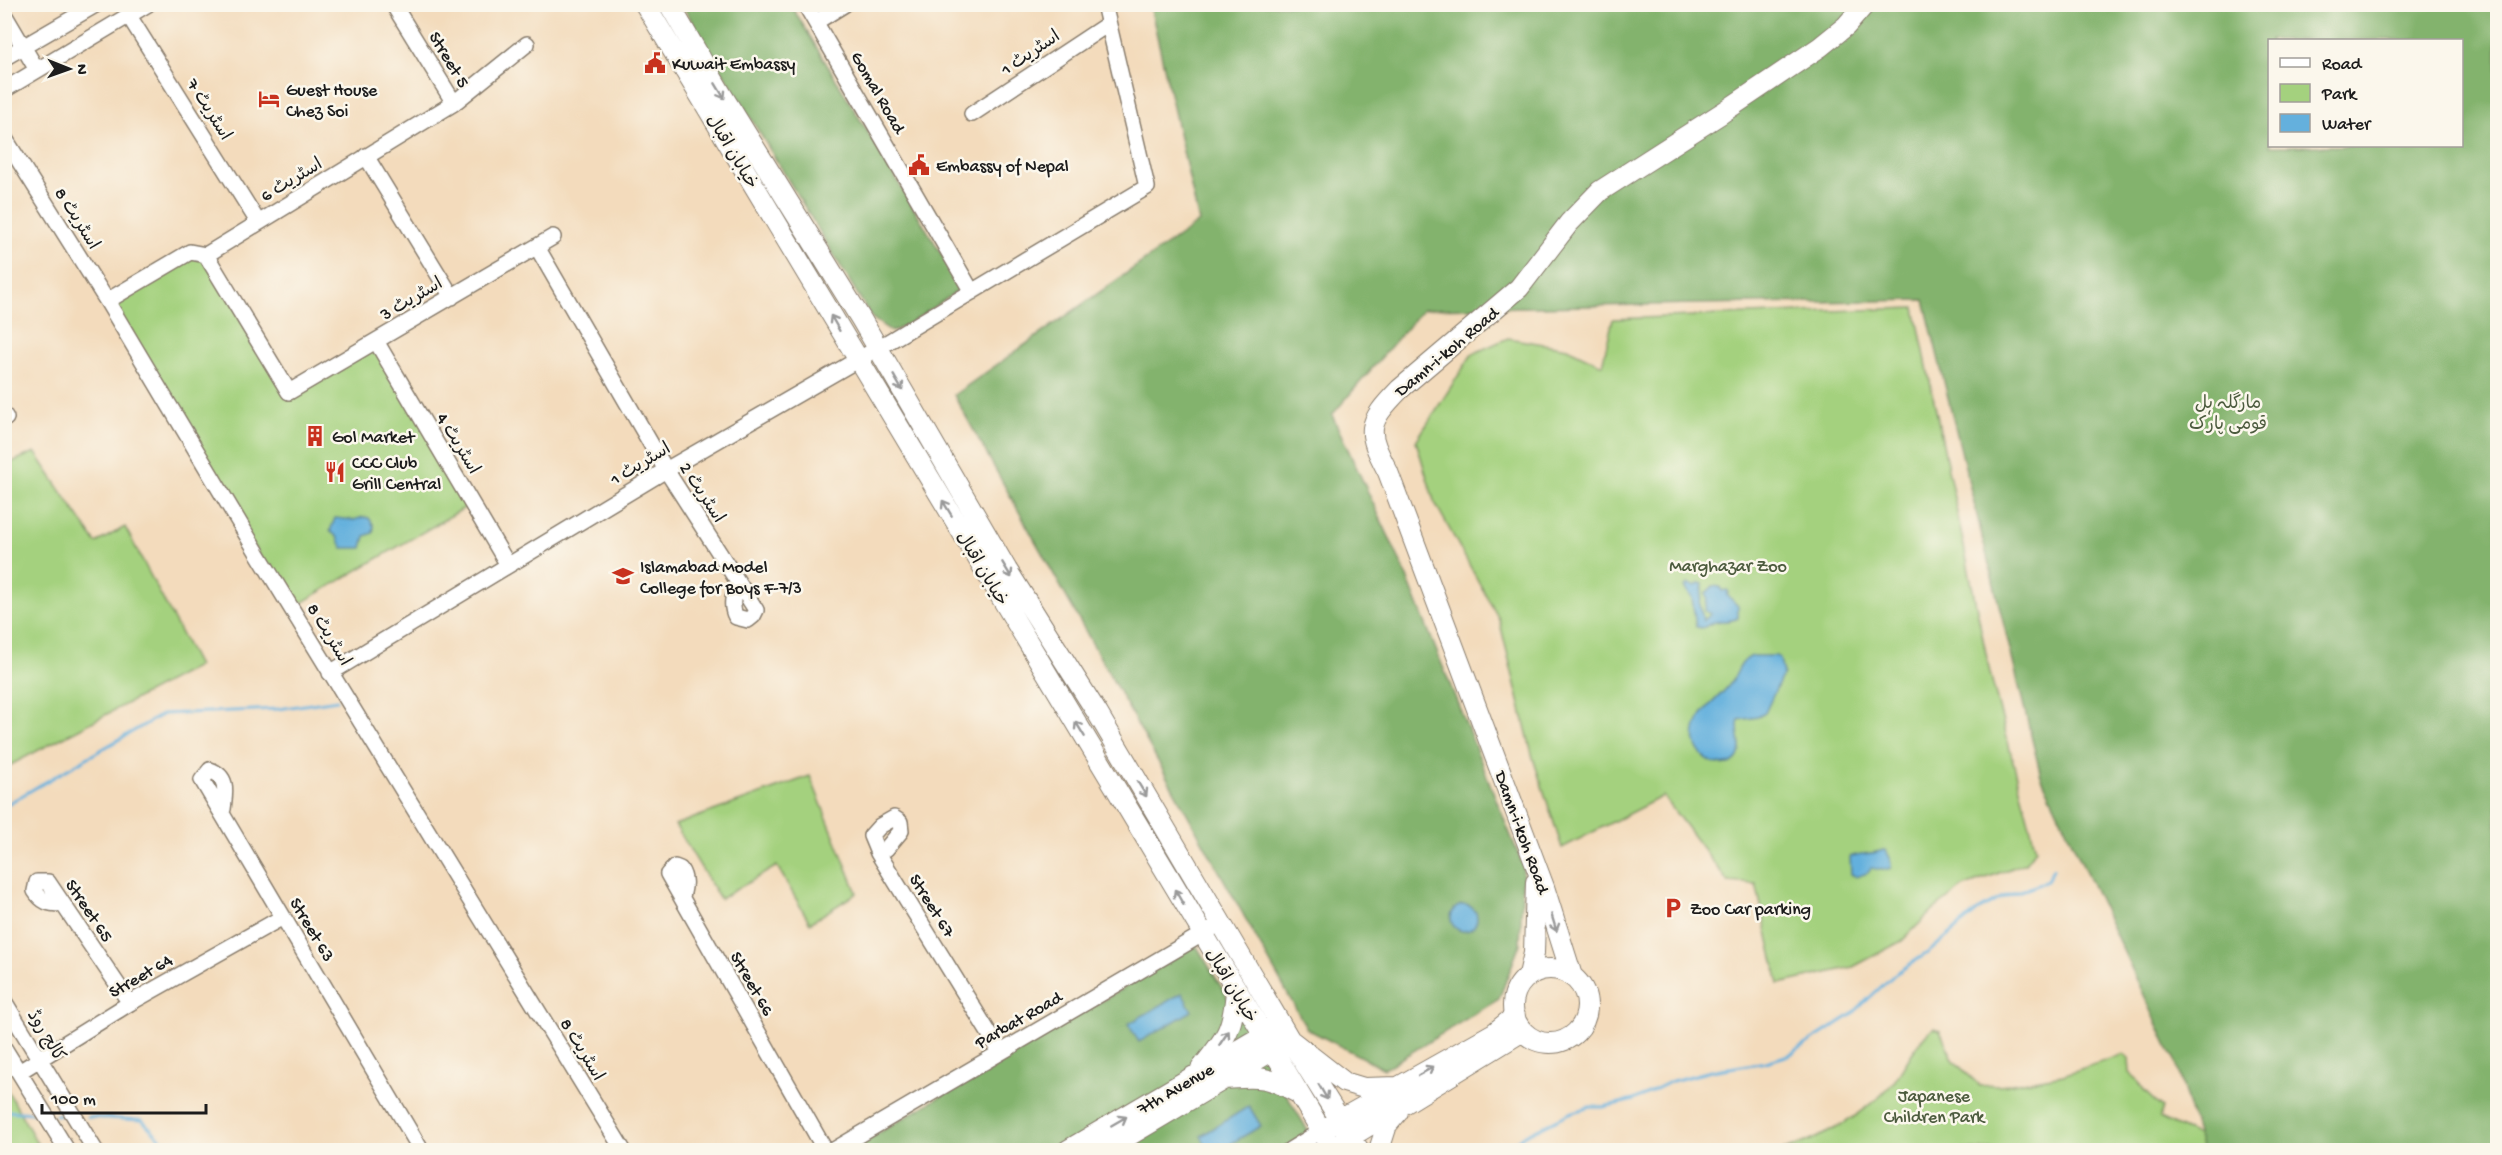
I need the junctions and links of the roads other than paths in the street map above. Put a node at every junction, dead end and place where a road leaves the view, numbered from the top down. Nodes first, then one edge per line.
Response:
1 (97, 4) edge
2 (148, 4) edge
3 (393, 4) edge
4 (645, 4) edge
5 (669, 4) edge
6 (806, 4) edge
7 (846, 4) edge
8 (1104, 4) edge
9 (1865, 4) edge
10 (4, 14) edge
11 (129, 16) junction
12 (816, 22) junction
13 (1108, 24) junction
14 (527, 44) dead end
15 (24, 46) junction
16 (4, 58) edge
17 (37, 70) junction
18 (4, 90) edge
19 (454, 104) junction
20 (972, 114) dead end
21 (4, 137) edge
22 (366, 156) junction
23 (258, 222) junction
24 (553, 237) dead end
25 (537, 247) junction
26 (206, 255) junction
27 (972, 292) junction
28 (452, 297) junction
29 (107, 301) junction
30 (376, 341) junction
31 (878, 348) junction
32 (857, 360) junction
33 (666, 470) junction
34 (508, 565) junction
35 (738, 584) dead end
36 (330, 673) junction
37 (223, 809) dead end
38 (886, 849) dead end
39 (1537, 871) junction
40 (682, 896) dead end
41 (61, 904) dead end
42 (283, 917) junction
43 (1223, 924) junction
44 (1201, 934) junction
45 (1529, 975) junction
46 (1572, 976) junction
47 (1236, 992) junction
48 (4, 1001) edge
49 (129, 1003) junction
50 (1519, 1023) junction
51 (1277, 1038) junction
52 (4, 1048) edge
53 (1000, 1052) junction
54 (39, 1060) junction
55 (19, 1072) junction
56 (1196, 1076) junction
57 (1220, 1080) junction
58 (1296, 1092) junction
59 (1402, 1094) junction
60 (1339, 1120) junction
61 (1321, 1131) junction
62 (1354, 1144) edge
63 (67, 1150) edge
64 (95, 1150) edge
65 (421, 1150) edge
66 (623, 1150) edge
67 (825, 1150) edge
68 (834, 1150) edge
69 (1068, 1150) edge
70 (1105, 1150) edge
71 (1290, 1150) edge
72 (1331, 1150) edge
73 (1379, 1150) edge

1 - 15 street
2 - 11 street
3 - 19 street, Street 5
32 -> 4 main road, خیابان اقبال
5 -> 31 main road, خیابان اقبال
6 - 12 street, Gomal Road
7 - 12 street
8 - 13 street
9 - 39 main road, Damn-i-koh Road
10 - 15 street
11 - 17 street
11 - 23 street, اسٹریٹ 7
12 - 27 street, Gomal Road
13 - 20 street, اسٹریٹ 1
13 - 27 street, اسٹریٹ 1
14 - 19 street, اسٹریٹ 6
15 - 16 street
15 - 17 street
17 - 18 street
19 - 22 street, اسٹریٹ 6
21 - 29 street, اسٹریٹ 8
22 - 23 street, اسٹریٹ 6
22 - 28 street
23 - 26 street, اسٹریٹ 6
24 - 25 street, اسٹریٹ 3
25 - 28 street, اسٹریٹ 3
25 - 33 street, اسٹریٹ 2
26 - 29 street
26 - 30 street, اسٹریٹ 3
27 - 31 street, اسٹریٹ 1
28 - 30 street, اسٹریٹ 3
29 - 36 street, اسٹریٹ 8
30 - 34 street, اسٹریٹ 4
31 - 32 street, اسٹریٹ 1
31 -> 43 main road, خیابان اقبال
32 - 33 street, اسٹریٹ 1
44 -> 32 main road, خیابان اقبال
33 - 34 street, اسٹریٹ 1
33 - 35 street, اسٹریٹ 2
34 - 36 street, اسٹریٹ 1
36 - 66 street, اسٹریٹ 8
37 - 42 street, Street 63
38 - 53 street, Street 67
39 - 45 main road
39 -> 46 main road, Damn-i-koh Road
40 - 67 street, Street 66
41 - 49 street, Street 65
42 - 49 street, Street 64
42 - 65 street, Street 63
43 - 44 street, Parbat Road
43 - 51 main road, خیابان اقبال
44 - 47 main road, خیابان اقبال
44 - 53 street, Parbat Road
45 - 46 main road
45 - 50 main road
46 - 50 main road
47 - 51 main road, خیابان اقبال
56 -> 47 main road
48 - 54 street, کالج روڈ
49 - 54 street, Street 64
50 - 59 main road
51 - 56 main road, 7th Avenue
51 - 57 main road, 7th Avenue
51 - 58 main road, خیابان اقبال
51 - 59 main road
51 -> 60 main road, خیابان اقبال
52 - 55 street
53 - 68 street, Parbat Road
54 - 55 street, Street 64
54 - 64 street, کالج روڈ
55 - 63 street
69 -> 56 main road, 7th Avenue
57 - 58 main road
57 - 70 main road, 7th Avenue
58 - 61 main road, خیابان اقبال
59 - 60 main road
59 - 62 main road
59 - 73 main road
60 - 61 main road
60 - 62 main road, خیابان اقبال
61 - 71 street
61 - 72 main road, خیابان اقبال
62 - 72 main road

